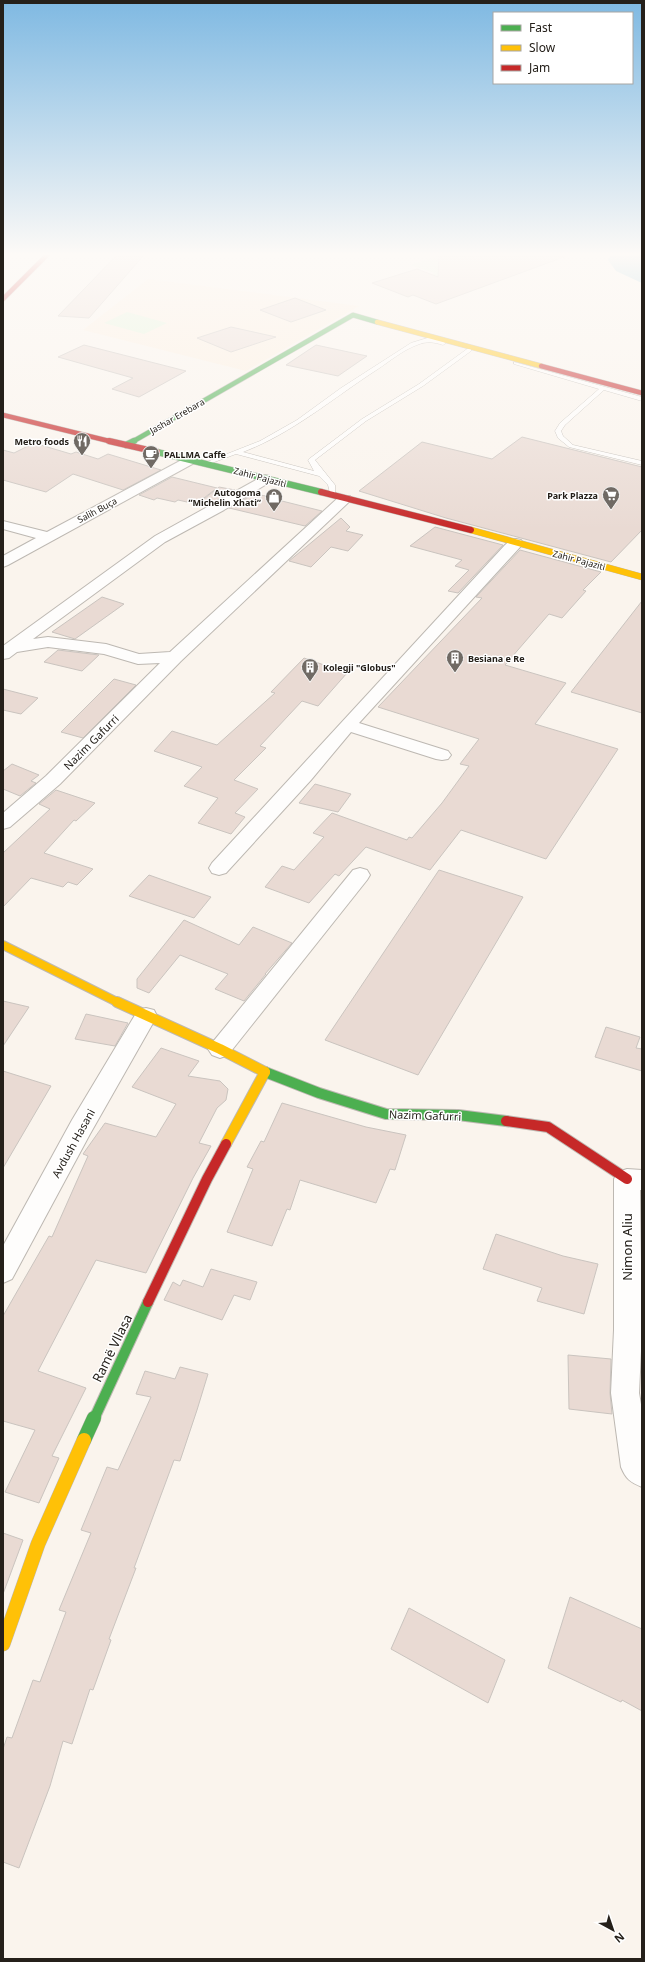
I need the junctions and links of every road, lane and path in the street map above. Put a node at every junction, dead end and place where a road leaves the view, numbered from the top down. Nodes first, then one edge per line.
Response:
1 (298, 347) edge
2 (409, 347) edge
3 (457, 347) edge
4 (470, 347) edge
5 (469, 350) junction
6 (603, 388) junction
7 (642, 393) edge
8 (642, 399) edge
9 (3, 415) edge
10 (126, 446) junction
11 (236, 452) junction
12 (191, 460) junction
13 (207, 463) junction
14 (642, 463) edge
15 (319, 474) junction
16 (265, 479) junction
17 (339, 497) junction
18 (3, 525) edge
19 (49, 537) junction
20 (516, 543) junction
21 (3, 562) edge
22 (642, 577) edge
23 (6, 651) edge
24 (175, 657) junction
25 (347, 725) junction
26 (442, 755) dead end
27 (3, 823) edge
28 (219, 868) dead end
29 (360, 875) dead end
30 (3, 945) edge
31 (146, 1016) junction
32 (220, 1049) junction
33 (265, 1072) junction
34 (634, 1179) edge
35 (3, 1271) edge
36 (635, 1329) edge
37 (642, 1472) edge
38 (3, 1644) edge

1 - 10 street, Jashar Erebara
2 - 11 lane
3 - 5 lane
4 - 7 street, Jashar Erebara
5 - 6 lane
5 - 15 lane
6 - 8 lane
6 - 14 lane
9 - 10 street, Zahir Pajaziti
10 - 12 street, Zahir Pajaziti
11 - 13 lane
11 - 15 lane
12 - 13 street, Zahir Pajaziti
12 - 19 street, Salih Buça
13 - 16 street, Zahir Pajaziti
15 - 17 lane
16 - 17 street, Zahir Pajaziti
16 - 23 street
17 - 20 street, Zahir Pajaziti
17 - 24 street, Nazim Gafurri
18 - 19 street
19 - 21 street, Salih Buça
20 - 22 street, Zahir Pajaziti
20 - 25 street
23 - 24 street
24 - 27 street, Nazim Gafurri
25 - 26 street
25 - 28 street
29 - 32 street
30 - 31 street, Nazim Gafurri
31 - 32 street, Nazim Gafurri
31 - 35 street, Avdush Hasani
32 - 33 street, Nazim Gafurri
33 - 34 street, Nazim Gafurri
33 - 38 street, Ramë Vllasa
34 - 36 street, Nimon Aliu
36 - 37 street, Nimon Aliu

